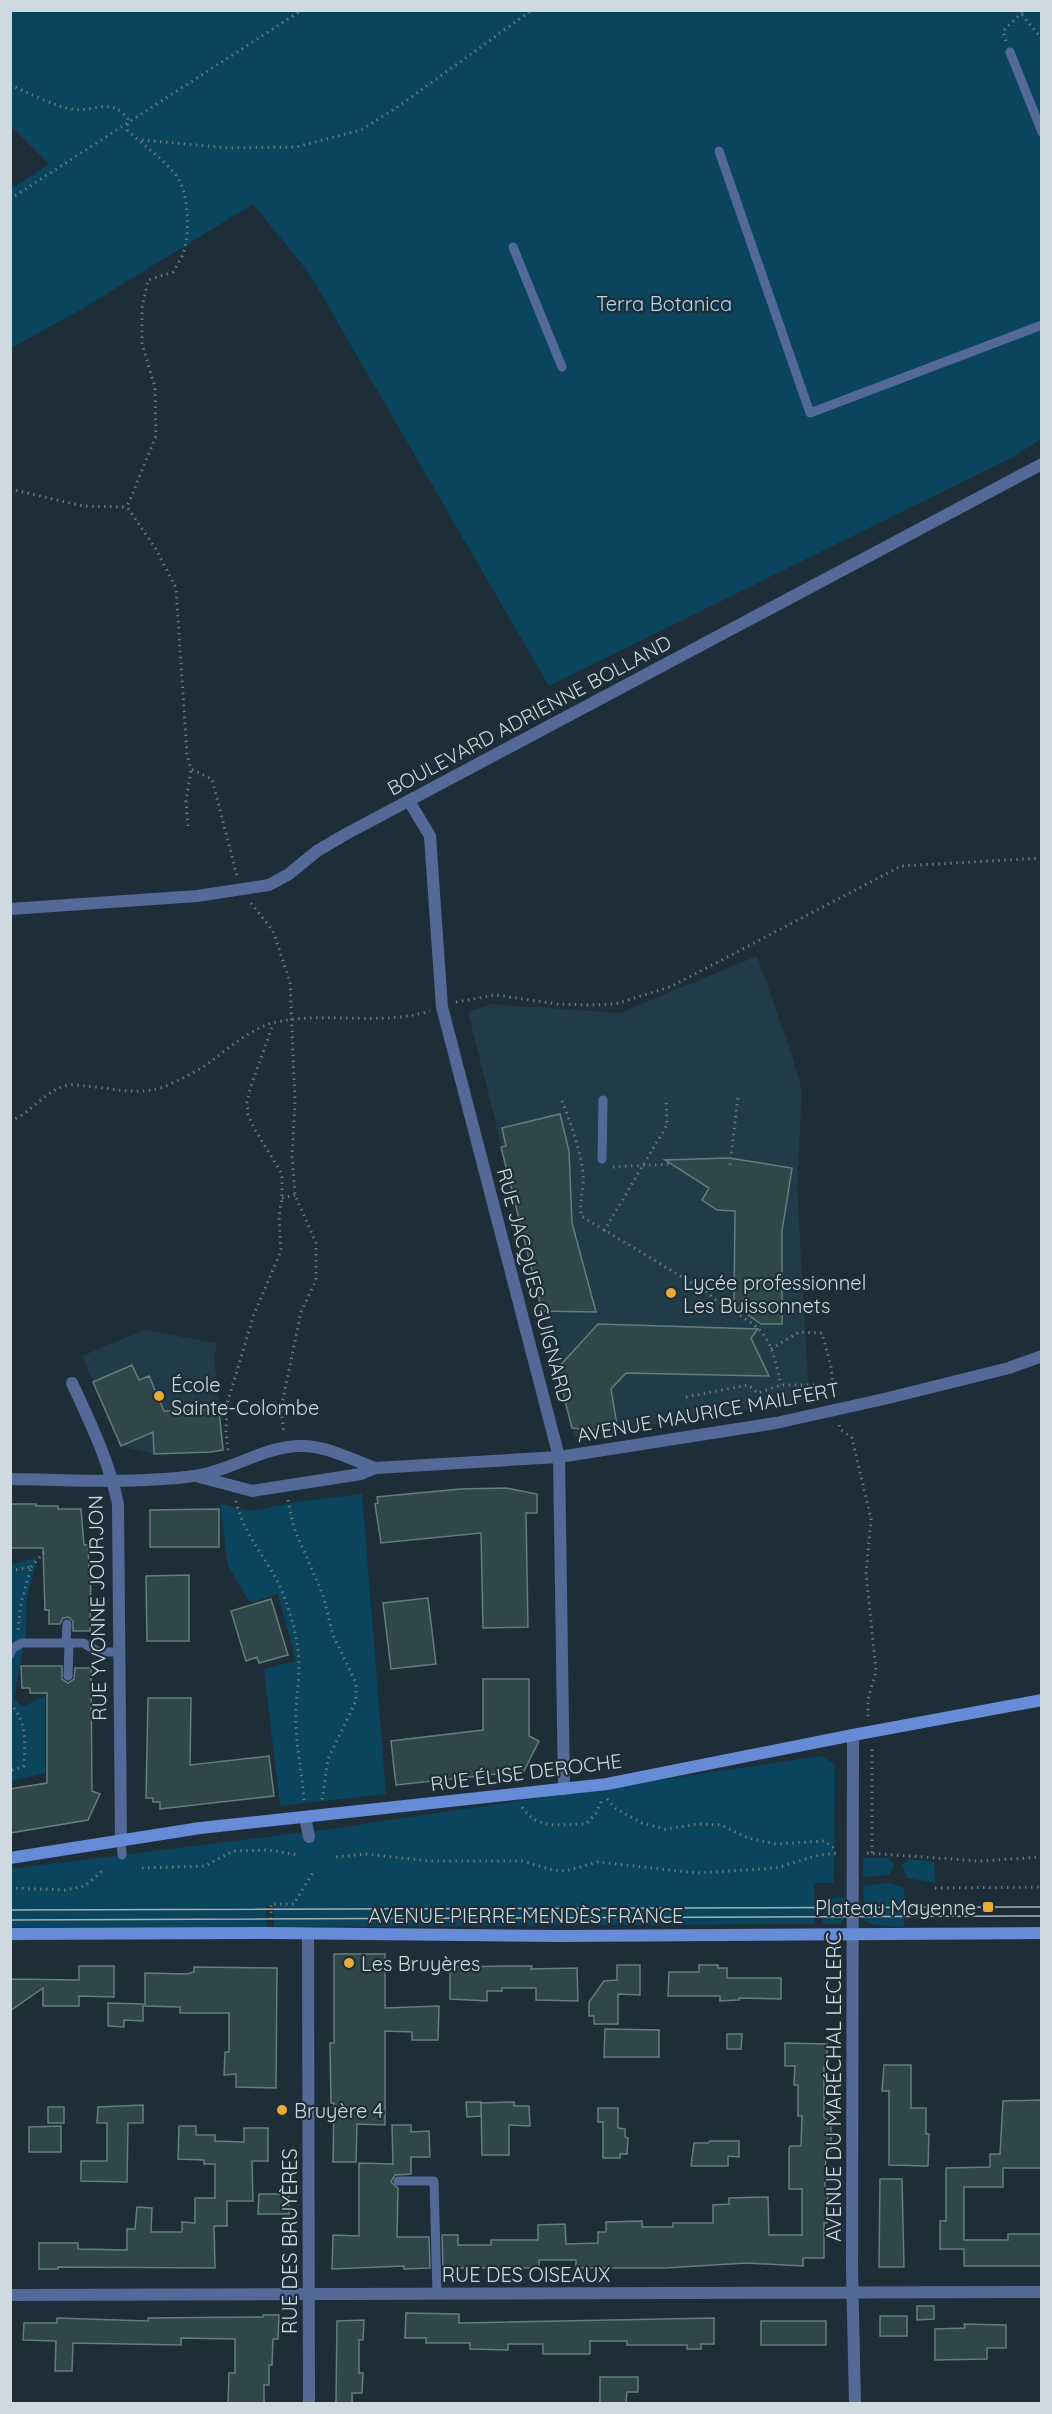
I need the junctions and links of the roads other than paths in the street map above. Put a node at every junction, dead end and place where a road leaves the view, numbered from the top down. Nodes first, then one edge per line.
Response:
1 (1010, 52) road end
2 (1041, 132) edge
3 (718, 151) dead end
4 (513, 247) dead end
5 (1041, 325) edge
6 (562, 368) dead end
7 (1041, 464) edge
8 (409, 801) junction
9 (10, 909) edge
10 (603, 1100) dead end
11 (602, 1163) road end
12 (1041, 1356) edge
13 (72, 1383) dead end
14 (559, 1457) junction
15 (375, 1468) junction
16 (196, 1476) junction
17 (10, 1479) edge
18 (113, 1480) junction
19 (67, 1624) dead end
20 (68, 1643) junction
21 (119, 1652) junction
22 (10, 1654) edge
23 (68, 1676) dead end
24 (1041, 1700) edge
25 (853, 1735) junction
26 (564, 1789) junction
27 (305, 1817) junction
28 (309, 1837) dead end
29 (121, 1840) junction
30 (122, 1855) dead end
31 (10, 1858) edge
32 (1041, 1933) edge
33 (10, 1934) edge
34 (308, 1934) junction
35 (853, 1934) junction
36 (398, 2181) dead end
37 (1041, 2292) edge
38 (852, 2294) junction
39 (10, 2295) edge
40 (309, 2295) junction
41 (437, 2295) junction
42 (309, 2403) edge
43 (855, 2403) edge

1 - 2 lane
3 - 5 lane
4 - 6 lane
7 - 8 street, BOULEVARD ADRIENNE BOLLAND
8 - 9 street, BOULEVARD ADRIENNE BOLLAND
8 - 14 street, RUE JACQUES GUIGNARD
10 - 11 lane
12 - 14 street, AVENUE MAURICE MAILFERT
13 - 18 street, RUE YVONNE JOURJON
14 - 15 street, AVENUE MAURICE MAILFERT
14 - 26 street, RUE JACQUES GUIGNARD
15 - 16 street, AVENUE MAURICE MAILFERT
15 - 16 street, AVENUE MAURICE MAILFERT
16 - 18 street, AVENUE MAURICE MAILFERT
17 - 18 street, AVENUE MAURICE MAILFERT
18 - 21 street, RUE YVONNE JOURJON
19 - 20 lane
20 - 21 lane
20 - 22 lane
20 - 23 lane
21 - 29 street, RUE YVONNE JOURJON
24 - 25 main road, RUE ÉLISE DEROCHE
25 - 26 main road, RUE ÉLISE DEROCHE
25 - 35 street, AVENUE DU MARÉCHAL LECLERC
26 - 27 main road, RUE ÉLISE DEROCHE
27 - 28 street
27 - 29 main road, RUE ÉLISE DEROCHE
29 - 30 lane
29 - 31 main road, RUE ÉLISE DEROCHE
32 - 35 main road, AVENUE PIERRE MENDÈS FRANCE
33 - 34 main road, AVENUE PIERRE MENDÈS FRANCE
34 - 35 main road, AVENUE PIERRE MENDÈS FRANCE
34 - 40 street, RUE DES BRUYÈRES
35 - 38 street, AVENUE DU MARÉCHAL LECLERC
36 - 41 lane
37 - 38 street, RUE DES OISEAUX
38 - 41 street, RUE DES OISEAUX
38 - 43 street, AVENUE DU MARÉCHAL LECLERC
39 - 40 street, RUE DES OISEAUX
40 - 41 street, RUE DES OISEAUX
40 - 42 street, RUE DES BRUYÈRES

